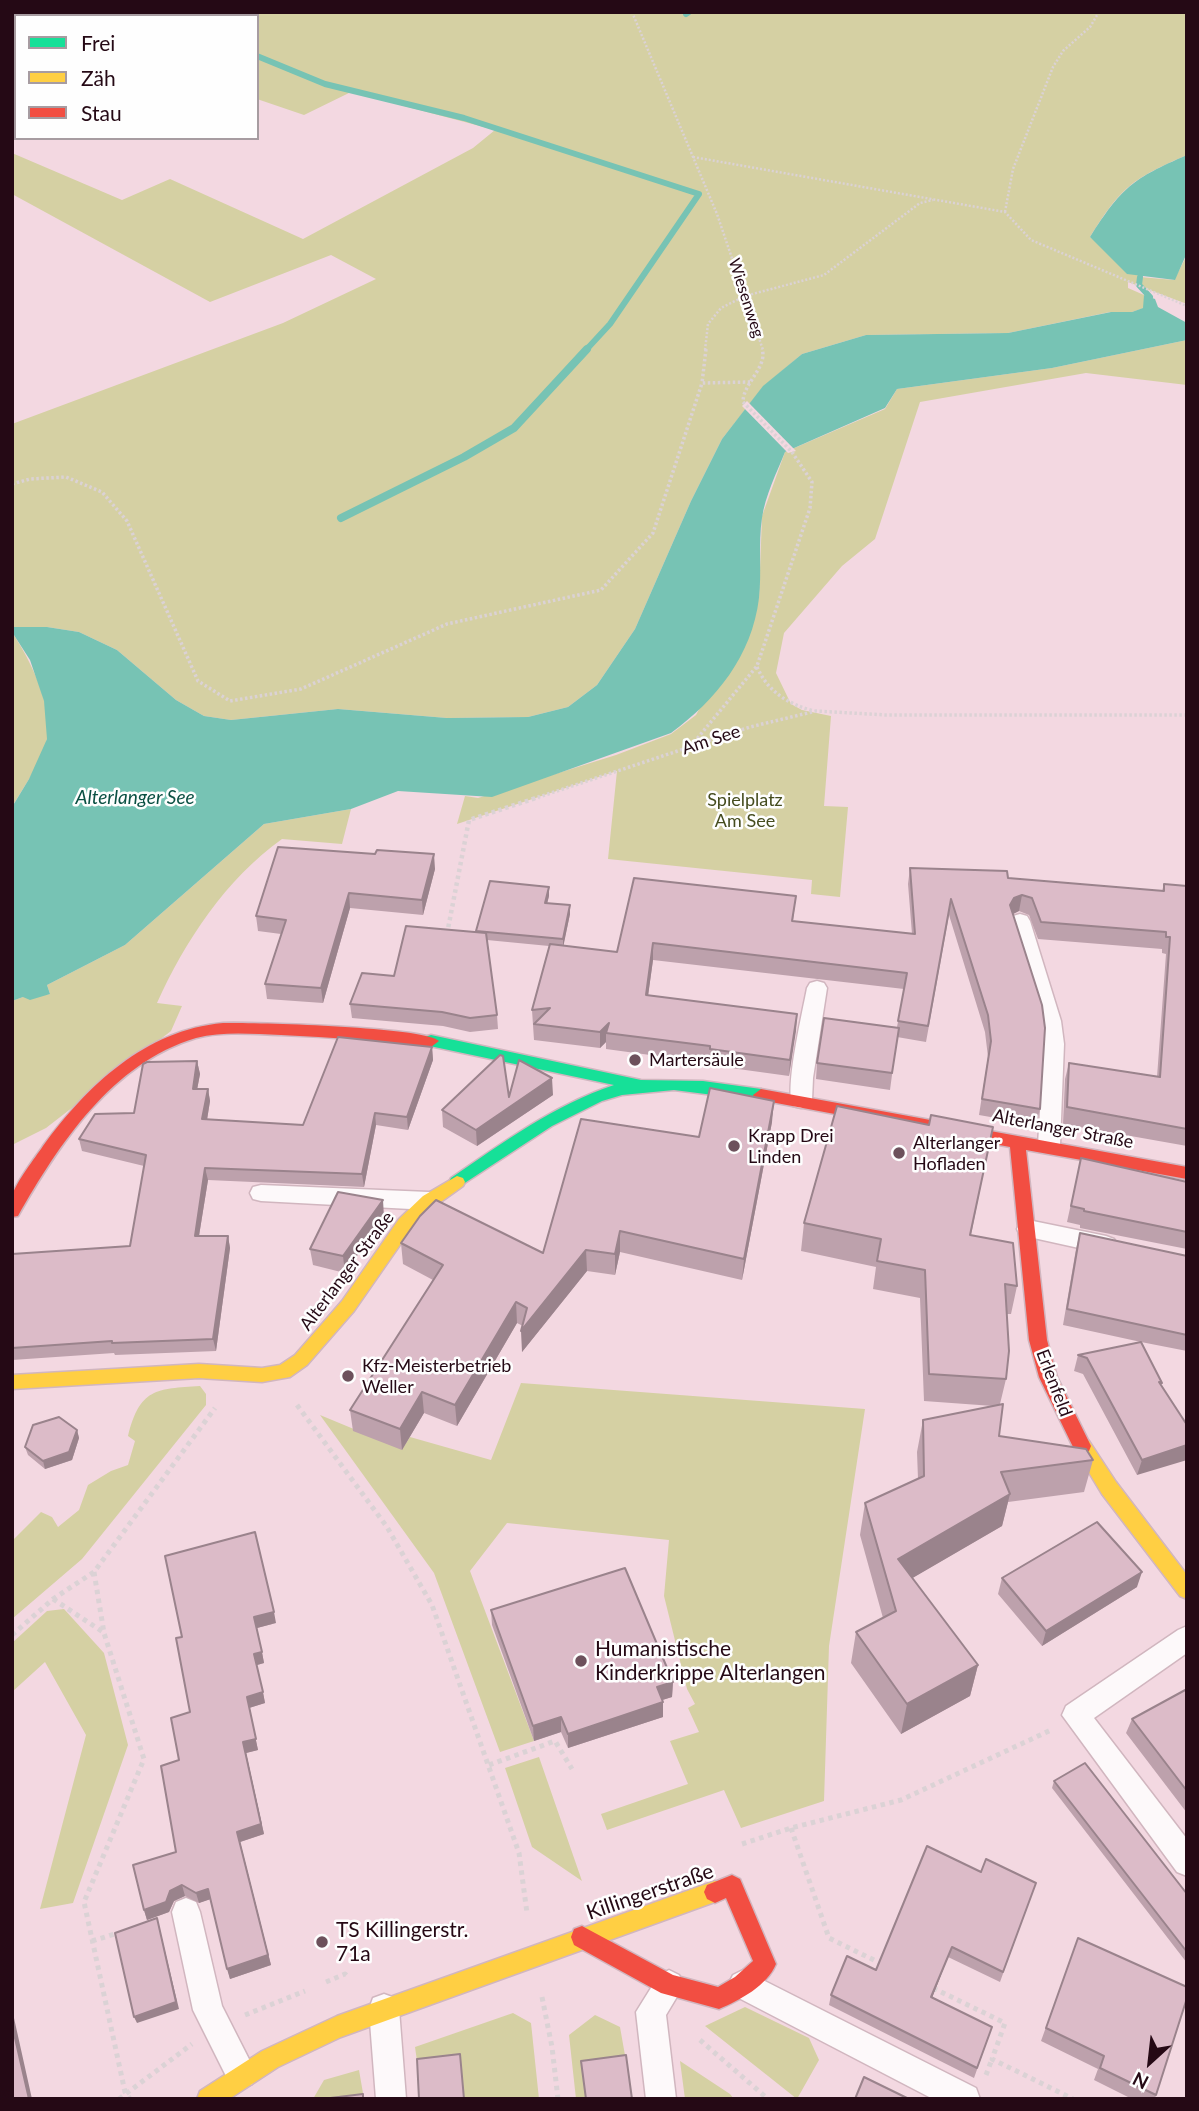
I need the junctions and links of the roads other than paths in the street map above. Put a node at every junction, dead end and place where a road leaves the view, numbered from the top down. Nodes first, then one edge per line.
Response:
1 (1020, 921) dead end
2 (817, 988) dead end
3 (642, 1085) junction
4 (801, 1100) junction
5 (1017, 1140) junction
6 (1049, 1145) junction
7 (1187, 1172) edge
8 (261, 1193) dead end
9 (429, 1201) junction
10 (12, 1211) edge
11 (1028, 1229) junction
12 (1134, 1251) edge
13 (12, 1382) edge
14 (1187, 1590) edge
15 (1187, 1638) edge
16 (1187, 1862) edge
17 (186, 1912) dead end
18 (582, 1937) junction
19 (669, 1985) junction
20 (743, 1985) junction
21 (384, 2008) junction
22 (241, 2073) junction
23 (208, 2099) edge
24 (391, 2099) edge
25 (661, 2099) edge
26 (965, 2099) edge

1 - 6 lane
2 - 4 lane
3 - 4 street, Alterlanger Straße
3 - 9 street, Alterlanger Straße
3 - 10 street, Alterlanger Straße
4 - 5 street, Alterlanger Straße
5 - 6 street, Alterlanger Straße
5 - 11 street, Erlenfeld
6 - 7 street, Alterlanger Straße
8 - 9 lane
9 - 13 street, Alterlanger Straße
11 - 12 lane
11 - 14 street, Erlenfeld
15 - 16 lane
17 - 22 lane
18 - 19 street, Killingerstraße
18 - 20 street, Killingerstraße
18 - 21 street, Killingerstraße
19 - 20 street, Killingerstraße
19 - 25 lane
20 - 26 lane
21 - 22 street, Killingerstraße
21 - 24 lane
22 - 23 street, Killingerstraße

